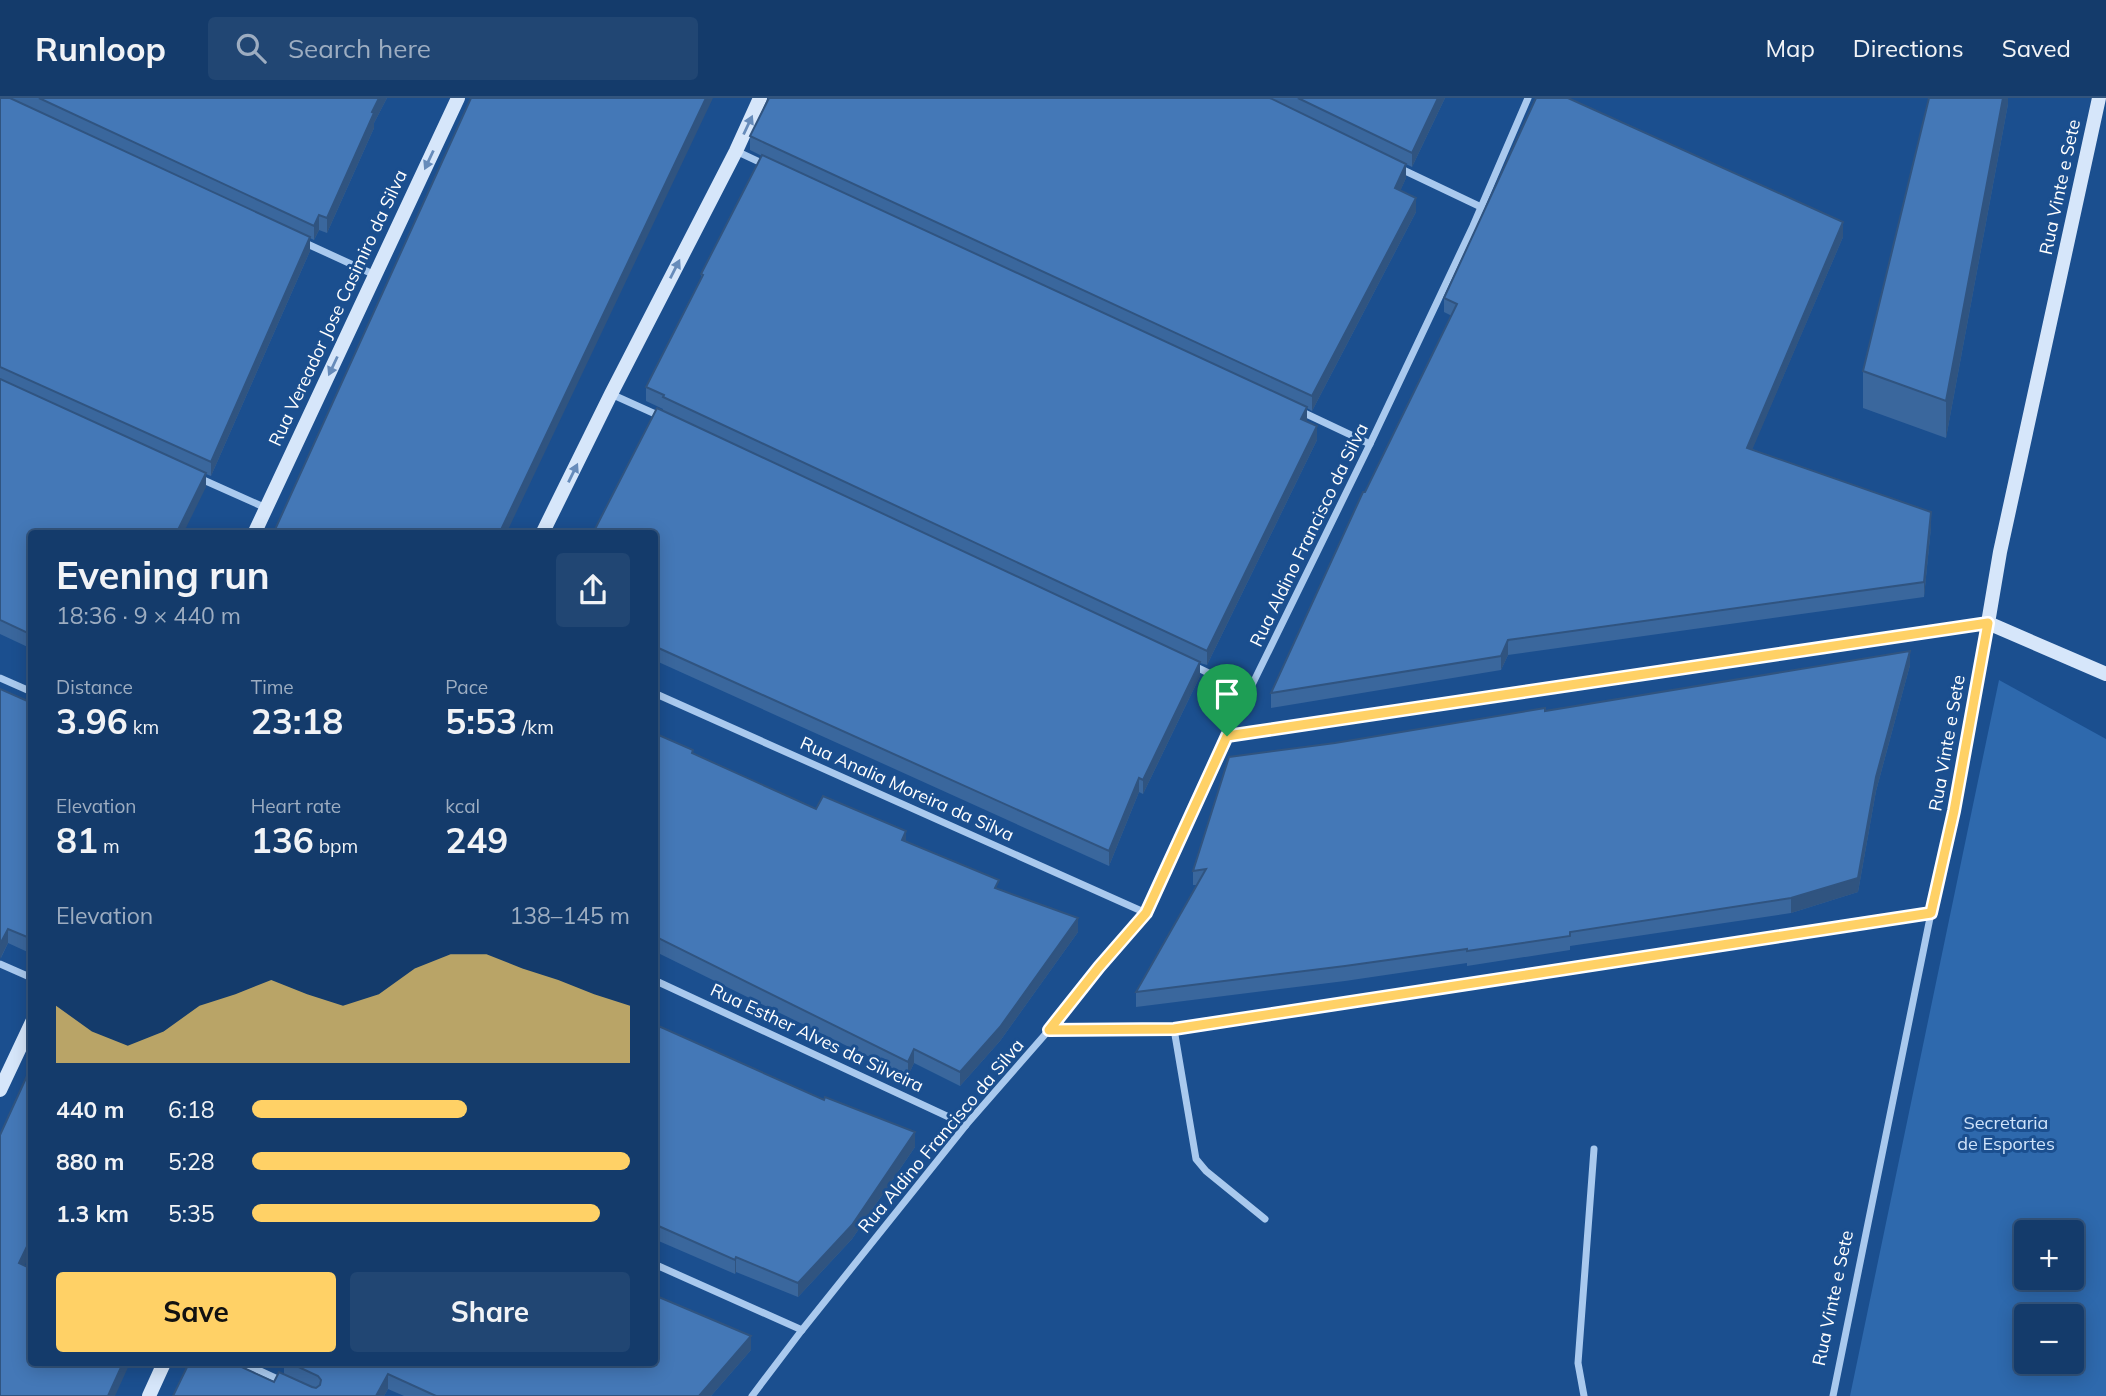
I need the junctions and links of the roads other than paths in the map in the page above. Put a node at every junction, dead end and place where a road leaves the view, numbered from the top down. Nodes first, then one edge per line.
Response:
1 (458, 98) edge
2 (760, 98) edge
3 (1528, 98) edge
4 (2099, 98) edge
5 (736, 151) junction
6 (1393, 164) edge
7 (774, 169) edge
8 (1481, 207) junction
9 (300, 241) edge
10 (376, 275) junction
11 (611, 394) junction
12 (1294, 408) edge
13 (674, 423) edge
14 (1370, 443) junction
15 (190, 474) edge
16 (266, 508) junction
17 (256, 530) edge
18 (544, 530) edge
19 (1988, 623) junction
20 (1188, 663) edge
21 (2106, 674) edge
22 (0, 678) edge
23 (28, 690) edge
24 (1250, 692) junction
25 (658, 695) edge
26 (1227, 736) junction
27 (1146, 913) junction
28 (1931, 913) junction
29 (0, 964) edge
30 (28, 976) edge
31 (658, 982) edge
32 (1174, 1029) junction
33 (28, 1030) edge
34 (1049, 1030) junction
35 (0, 1090) edge
36 (967, 1125) junction
37 (1594, 1149) dead end
38 (1265, 1219) dead end
39 (658, 1266) edge
40 (802, 1330) junction
41 (163, 1366) edge
42 (250, 1366) edge
43 (291, 1385) edge
44 (149, 1396) edge
45 (752, 1396) edge
46 (1584, 1396) edge
47 (1833, 1396) edge

1 -> 10 street, Rua Vereador Jose Casimiro da Silva
5 -> 2 street
3 - 8 street, Rua Aldino Francisco da Silva
4 - 19 street, Rua Vinte e Sete
5 - 7 street
11 -> 5 street
6 - 8 street
8 - 14 street, Rua Aldino Francisco da Silva
9 - 10 street
10 -> 16 street, Rua Vereador Jose Casimiro da Silva
11 - 13 street
18 -> 11 street
12 - 14 street
14 - 24 street, Rua Aldino Francisco da Silva
15 - 16 street
16 - 17 street, Rua Vereador Jose Casimiro da Silva
19 - 21 street
19 - 26 street
19 - 28 street, Rua Vinte e Sete
20 - 24 street
22 - 23 street
24 - 26 street, Rua Aldino Francisco da Silva
25 - 27 street, Rua Analia Moreira da Silva
26 - 27 street, Rua Aldino Francisco da Silva
27 - 34 street, Rua Aldino Francisco da Silva
28 - 32 street
28 - 47 street, Rua Vinte e Sete
29 - 30 street
31 - 36 street, Rua Esther Alves da Silveira
32 - 34 street
32 - 38 street
33 - 35 street
34 - 36 street, Rua Aldino Francisco da Silva
36 - 40 street, Rua Aldino Francisco da Silva
37 - 46 street
39 - 40 street
40 - 45 street, Rua Aldino Francisco da Silva
41 - 44 street
42 - 43 street

